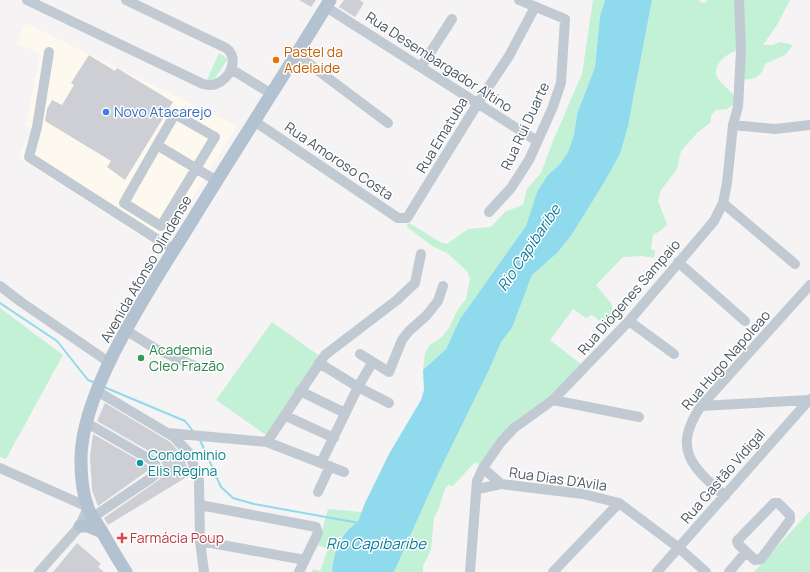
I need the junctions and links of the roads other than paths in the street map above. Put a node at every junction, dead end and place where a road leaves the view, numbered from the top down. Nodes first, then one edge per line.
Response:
1 (27, 0) edge
2 (126, 0) edge
3 (519, 0) edge
4 (739, 0) edge
5 (328, 3) edge
6 (535, 7) junction
7 (452, 19) dead end
8 (49, 52) dead end
9 (296, 54) junction
10 (421, 67) junction
11 (231, 69) junction
12 (270, 93) junction
13 (478, 103) junction
14 (254, 121) junction
15 (388, 123) dead end
16 (733, 125) junction
17 (810, 125) edge
18 (537, 141) junction
19 (157, 145) junction
20 (196, 169) junction
21 (217, 181) junction
22 (723, 203) junction
23 (489, 212) dead end
24 (410, 216) joint
25 (174, 250) junction
26 (421, 254) dead end
27 (678, 262) junction
28 (795, 264) dead end
29 (810, 285) edge
30 (0, 286) edge
31 (443, 286) dead end
32 (745, 320) dead end
33 (629, 321) junction
34 (127, 331) junction
35 (360, 354) dead end
36 (674, 354) dead end
37 (110, 363) junction
38 (319, 363) junction
39 (372, 363) junction
40 (198, 368) dead end
41 (99, 387) junction
42 (358, 387) junction
43 (300, 391) junction
44 (810, 399) edge
45 (553, 400) junction
46 (389, 403) dead end
47 (701, 406) junction
48 (346, 413) junction
49 (286, 416) junction
50 (639, 417) dead end
51 (86, 423) junction
52 (168, 433) junction
53 (334, 438) junction
54 (267, 442) junction
55 (326, 465) junction
56 (0, 468) edge
57 (483, 468) junction
58 (344, 472) dead end
59 (501, 484) junction
60 (478, 489) junction
61 (318, 492) dead end
62 (725, 496) junction
63 (619, 503) junction
64 (200, 505) junction
65 (90, 512) junction
66 (80, 526) junction
67 (102, 532) junction
68 (200, 541) junction
69 (679, 548) junction
70 (746, 552) junction
71 (305, 560) junction
72 (39, 572) edge
73 (126, 572) edge
74 (204, 572) edge
75 (299, 572) edge
76 (470, 572) edge
77 (553, 572) edge
78 (657, 572) edge
79 (706, 572) edge
80 (729, 572) edge

1 - 11 street
2 - 11 street
3 - 6 street, Rua Rui Duarte
4 - 16 street, Rua Diógenes Sampaio
5 - 9 main road, Avenida Afonso Olindense
5 - 10 street, Rua Desembargador Altino
6 - 13 street, Rua Ematuba
6 - 18 street, Rua Rui Duarte
7 - 10 street
8 - 25 street
9 - 12 main road, Avenida Afonso Olindense
9 - 15 street
10 - 13 street, Rua Desembargador Altino
11 - 12 street
12 - 14 main road, Avenida Afonso Olindense
13 - 18 street, Rua Desembargador Altino
13 - 24 street, Rua Ematuba
14 - 21 main road, Avenida Afonso Olindense
14 - 24 street, Rua Amoroso Costa
16 - 17 street
16 - 22 street, Rua Diógenes Sampaio
18 - 23 street, Rua Rui Duarte
19 - 20 street
19 - 20 street
19 - 20 street
20 - 21 street
21 - 25 main road, Avenida Afonso Olindense
22 - 27 street, Rua Diógenes Sampaio
22 - 28 street
25 - 34 main road, Avenida Afonso Olindense
26 - 38 street
27 - 32 street
27 - 33 street, Rua Diógenes Sampaio
29 - 47 street, Rua Hugo Napoleao
30 - 37 street
31 - 39 street
33 - 36 street
33 - 45 street, Rua Diógenes Sampaio
34 - 37 main road, Avenida Afonso Olindense
34 - 40 street
35 - 39 street
37 - 41 main road, Avenida Afonso Olindense
38 - 42 street
38 - 43 street
39 - 42 street
41 - 51 main road, Avenida Afonso Olindense
41 - 52 street
42 - 46 street
42 - 48 street
43 - 48 street
43 - 49 street
44 - 47 street
44 - 62 street, Rua Gastão Vidigal
45 - 50 street
45 - 57 street, Rua Diógenes Sampaio
47 - 62 street, Rua Hugo Napoleao
48 - 53 street
49 - 53 street
49 - 54 street
51 - 65 main road, Avenida Afonso Olindense
51 - 65 street
52 - 54 street
52 - 64 street
53 - 55 street
54 - 55 street
55 - 58 street
55 - 61 street
56 - 65 street
57 - 59 street
57 - 60 street, Rua Diógenes Sampaio
59 - 60 street, Rua Dias D'Avila
59 - 63 street, Rua Dias D'Avila
60 - 76 street, Rua Diógenes Sampaio
62 - 69 street, Rua Gastão Vidigal
63 - 69 street, Rua Dias D'Avila
63 - 77 street
64 - 68 street
64 - 71 street
65 - 66 street
65 - 67 main road, Avenida Afonso Olindense
66 - 67 main road
66 - 72 street
67 - 73 main road, Avenida Afonso Olindense
68 - 71 street
68 - 74 street
69 - 78 street, Rua Gastão Vidigal
69 - 79 street, Rua Dias D'Avila
70 - 70 street
70 - 80 street
71 - 75 street

